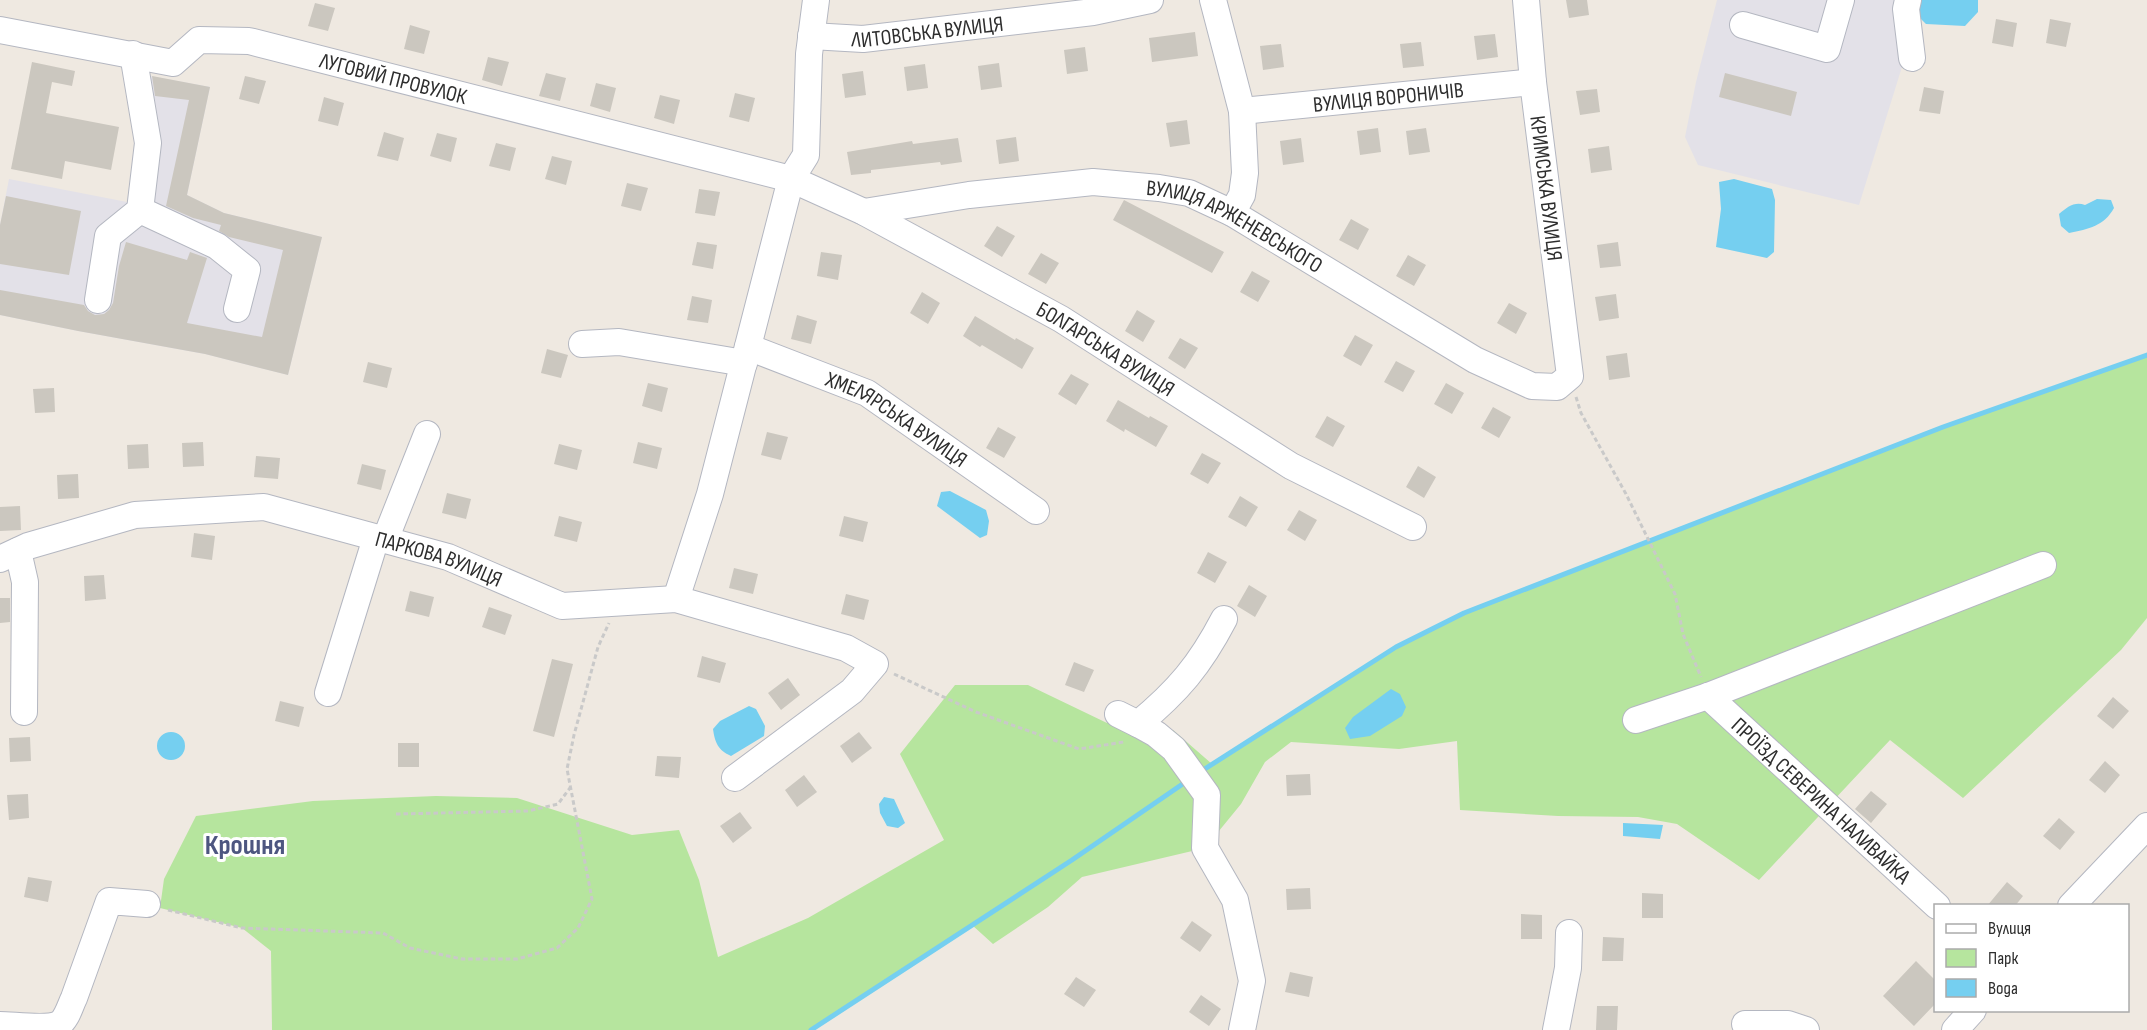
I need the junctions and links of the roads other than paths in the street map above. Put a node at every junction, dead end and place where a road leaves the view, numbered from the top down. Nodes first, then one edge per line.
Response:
1 (816, 0) edge
2 (1150, 0) edge
3 (1213, 0) edge
4 (1526, 0) edge
5 (1841, 0) edge
6 (1908, 0) edge
7 (1743, 25) dead end
8 (0, 30) edge
9 (811, 36) junction
10 (133, 54) junction
11 (1912, 58) dead end
12 (1533, 82) junction
13 (1242, 111) junction
14 (791, 179) junction
15 (140, 210) junction
16 (864, 212) junction
17 (1232, 213) junction
18 (98, 300) dead end
19 (237, 309) dead end
20 (582, 344) dead end
21 (746, 355) junction
22 (1570, 376) joint
23 (426, 434) dead end
24 (1036, 511) dead end
25 (1413, 527) dead end
26 (381, 539) junction
27 (9, 555) edge
28 (2043, 565) dead end
29 (676, 599) junction
30 (1224, 619) dead end
31 (328, 693) dead end
32 (1708, 696) junction
33 (24, 712) dead end
34 (1636, 720) dead end
35 (735, 778) dead end
36 (2147, 826) edge
37 (147, 904) road end
38 (1935, 904) edge
39 (2073, 904) edge
40 (1569, 933) dead end
41 (0, 1024) edge
42 (1745, 1024) dead end
43 (1242, 1030) edge
44 (1556, 1030) edge
45 (1806, 1030) edge

1 - 9 street
2 - 9 street, ЛИТОВСЬКА ВУЛИЦЯ
3 - 13 street
4 - 12 street, КРИМСЬКА ВУЛИЦЯ
5 - 7 street
6 - 11 street
8 - 10 street, ЛУГОВИЙ ПРОВУЛОК
9 - 14 street
10 - 14 street, ЛУГОВИЙ ПРОВУЛОК
10 - 15 street
12 - 13 street, ВУЛИЦЯ ВОРОНИЧІВ
12 - 22 street, КРИМСЬКА ВУЛИЦЯ
13 - 17 street
14 - 16 street, БОЛГАРСЬКА ВУЛИЦЯ
14 - 21 street
15 - 18 street
15 - 19 street
16 - 17 street, ВУЛИЦЯ АРЖЕНЕВСЬКОГО
16 - 25 street, БОЛГАРСЬКА ВУЛИЦЯ
17 - 22 street, ВУЛИЦЯ АРЖЕНЕВСЬКОГО
20 - 21 street, ХМЕЛЯРСЬКА ВУЛИЦЯ
21 - 24 street, ХМЕЛЯРСЬКА ВУЛИЦЯ
21 - 29 street
23 - 26 street
26 - 27 street, ПАРКОВА ВУЛИЦЯ
26 - 29 street, ПАРКОВА ВУЛИЦЯ
26 - 31 street
27 - 33 street
28 - 32 street
29 - 35 street, ПАРКОВА ВУЛИЦЯ
30 - 43 street
32 - 34 street
32 - 38 street, ПРОЇЗД СЕВЕРИНА НАЛИВАЙКА
36 - 39 street
37 - 41 street
40 - 44 street
42 - 45 street

